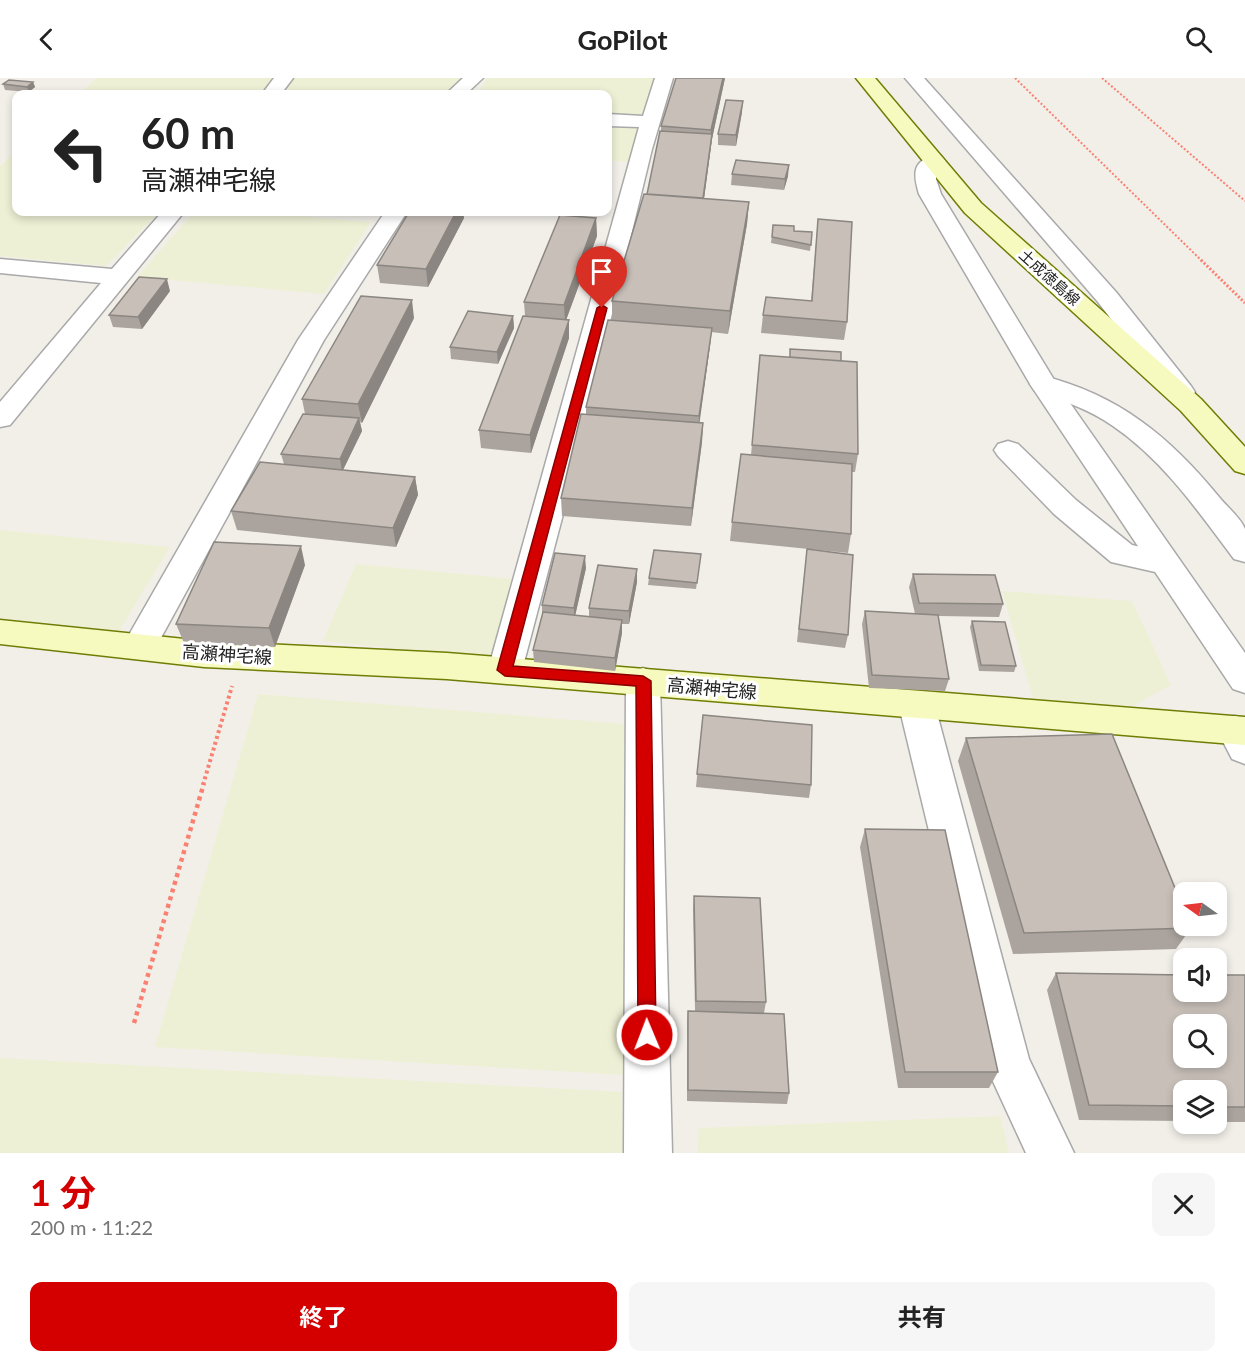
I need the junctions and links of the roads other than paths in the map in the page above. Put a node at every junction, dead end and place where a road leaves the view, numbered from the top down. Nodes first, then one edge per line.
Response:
1 (284, 78) edge
2 (474, 78) edge
3 (664, 78) edge
4 (865, 78) edge
5 (914, 78) edge
6 (274, 90) edge
7 (460, 90) edge
8 (612, 120) edge
9 (651, 122) junction
10 (935, 161) junction
11 (170, 216) edge
12 (393, 216) edge
13 (0, 266) edge
14 (118, 277) junction
15 (1043, 384) junction
16 (1191, 405) junction
17 (0, 419) edge
18 (1008, 450) dead end
19 (1245, 465) edge
20 (1245, 551) edge
21 (1164, 564) junction
22 (0, 632) edge
23 (139, 647) junction
24 (505, 670) junction
25 (1245, 680) edge
26 (643, 681) junction
27 (917, 706) junction
28 (1242, 737) edge
29 (648, 1153) edge
30 (1050, 1153) edge

1 - 6 street
2 - 7 street
3 - 9 street
4 - 10 main road, 土成徳島線
5 - 16 street
8 - 9 street
9 - 24 street
10 - 15 street
10 - 16 main road, 土成徳島線
11 - 14 street
12 - 23 street
13 - 14 street
14 - 17 street
15 - 20 street
15 - 21 street
16 - 19 main road, 土成徳島線
18 - 21 street
21 - 25 street
22 - 23 main road, 高瀬神宅線
23 - 24 main road, 高瀬神宅線
24 - 26 main road, 高瀬神宅線
26 - 27 main road, 高瀬神宅線
26 - 29 street
27 - 28 main road, 高瀬神宅線
27 - 30 street

